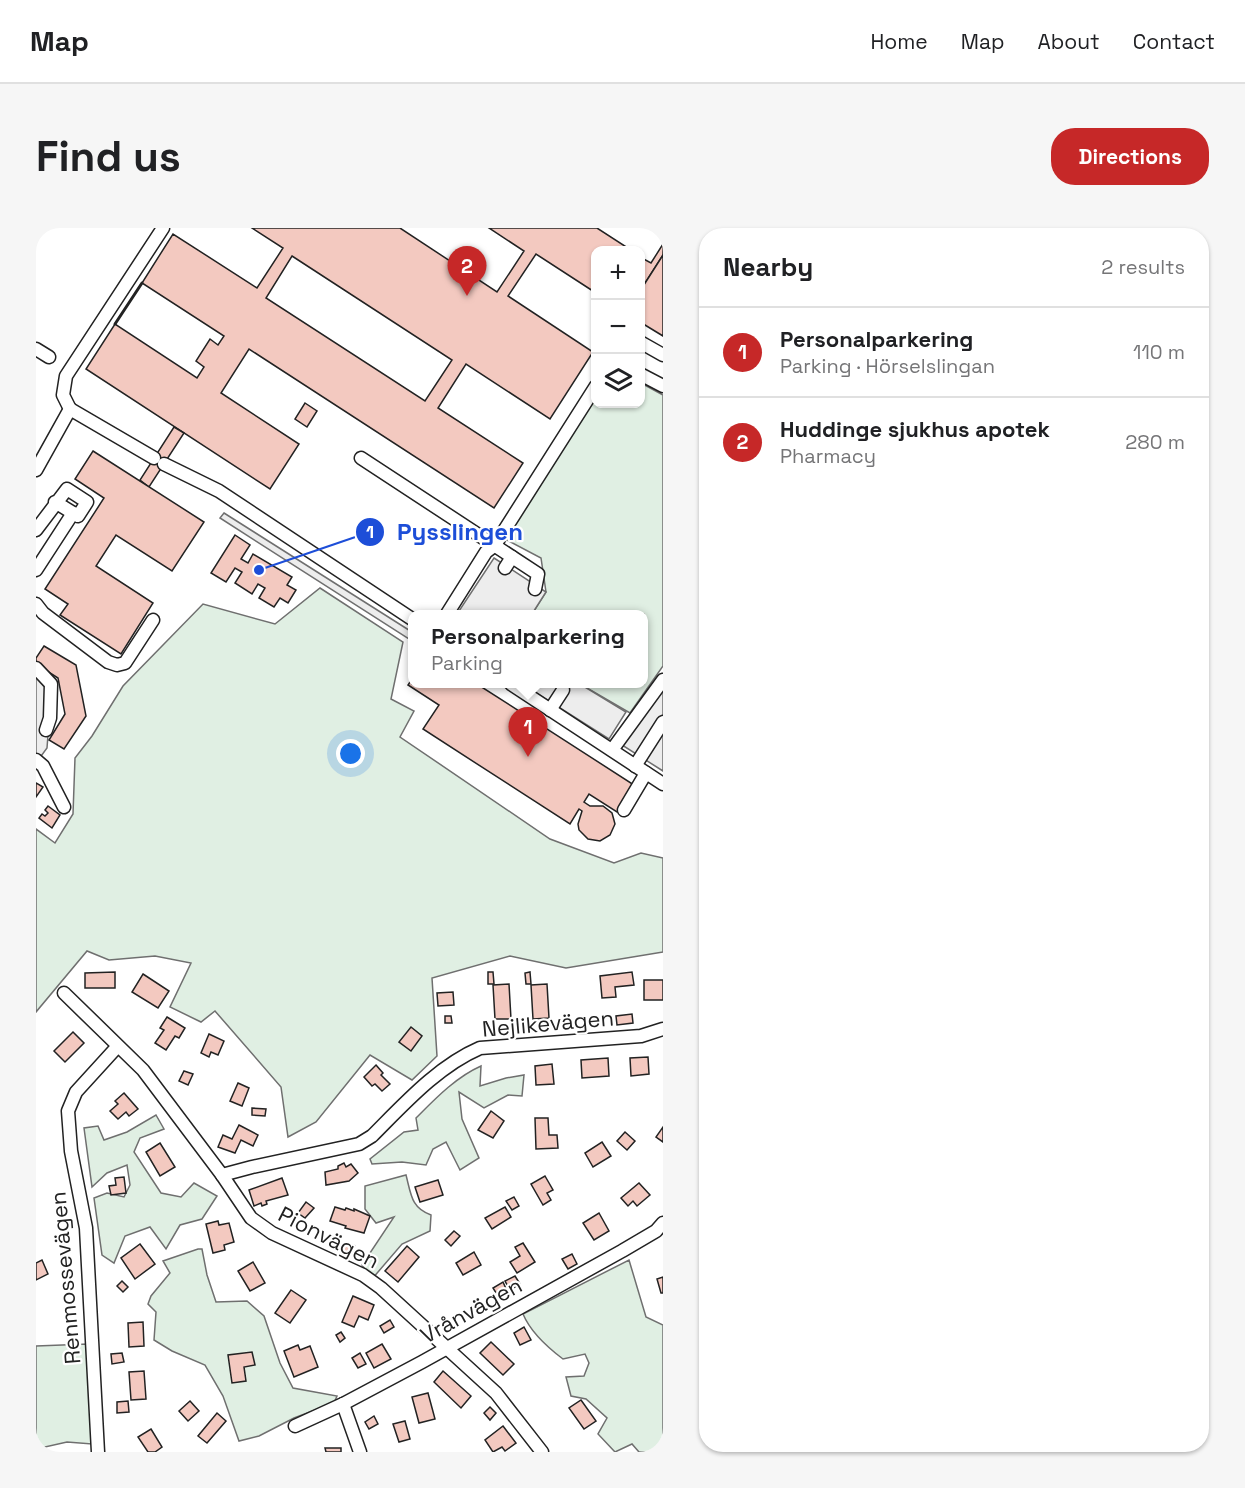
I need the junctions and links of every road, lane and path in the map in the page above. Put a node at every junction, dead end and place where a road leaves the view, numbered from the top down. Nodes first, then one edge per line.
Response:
1 (163, 228) edge
2 (645, 345) edge
3 (36, 349) edge
4 (663, 355) edge
5 (49, 357) dead end
6 (645, 377) edge
7 (663, 386) edge
8 (591, 394) edge
9 (70, 410) junction
10 (361, 458) dead end
11 (38, 463) edge
12 (36, 530) edge
13 (495, 545) junction
14 (512, 556) junction
15 (505, 568) dead end
16 (36, 570) edge
17 (535, 589) dead end
18 (36, 604) edge
19 (450, 610) edge
20 (408, 616) edge
21 (153, 620) dead end
22 (36, 669) edge
23 (663, 680) edge
24 (517, 688) edge
25 (562, 690) dead end
26 (550, 710) junction
27 (663, 722) edge
28 (46, 730) dead end
29 (612, 750) junction
30 (36, 760) edge
31 (641, 769) junction
32 (663, 784) edge
33 (64, 807) dead end
34 (624, 810) dead end
35 (64, 993) dead end
36 (663, 1029) edge
37 (117, 1047) junction
38 (222, 1175) junction
39 (660, 1229) edge
40 (448, 1347) junction
41 (342, 1404) junction
42 (295, 1426) dead end
43 (98, 1452) edge
44 (360, 1452) edge
45 (542, 1452) edge

1 - 9 street
2 - 4 street
3 - 5 street
6 - 7 street
8 - 13 street
9 - 11 street
9 - 20 street
10 - 13 street
12 - 16 street
13 - 14 street
13 - 19 street
14 - 15 street
14 - 17 street
18 - 21 street
22 - 28 street
23 - 29 street
24 - 26 street
25 - 26 street
26 - 29 street
27 - 31 street
29 - 31 street
30 - 33 street
31 - 32 street
31 - 34 street
35 - 37 street, Pionvägen
36 - 38 street, Nejlikevägen
37 - 38 street, Pionvägen
37 - 43 street, Renmossevägen
38 - 40 street, Pionvägen
39 - 40 street, Vrånvägen
40 - 41 street, Vrånvägen
40 - 45 street, Pionvägen
41 - 42 street, Vrånvägen
41 - 44 street

